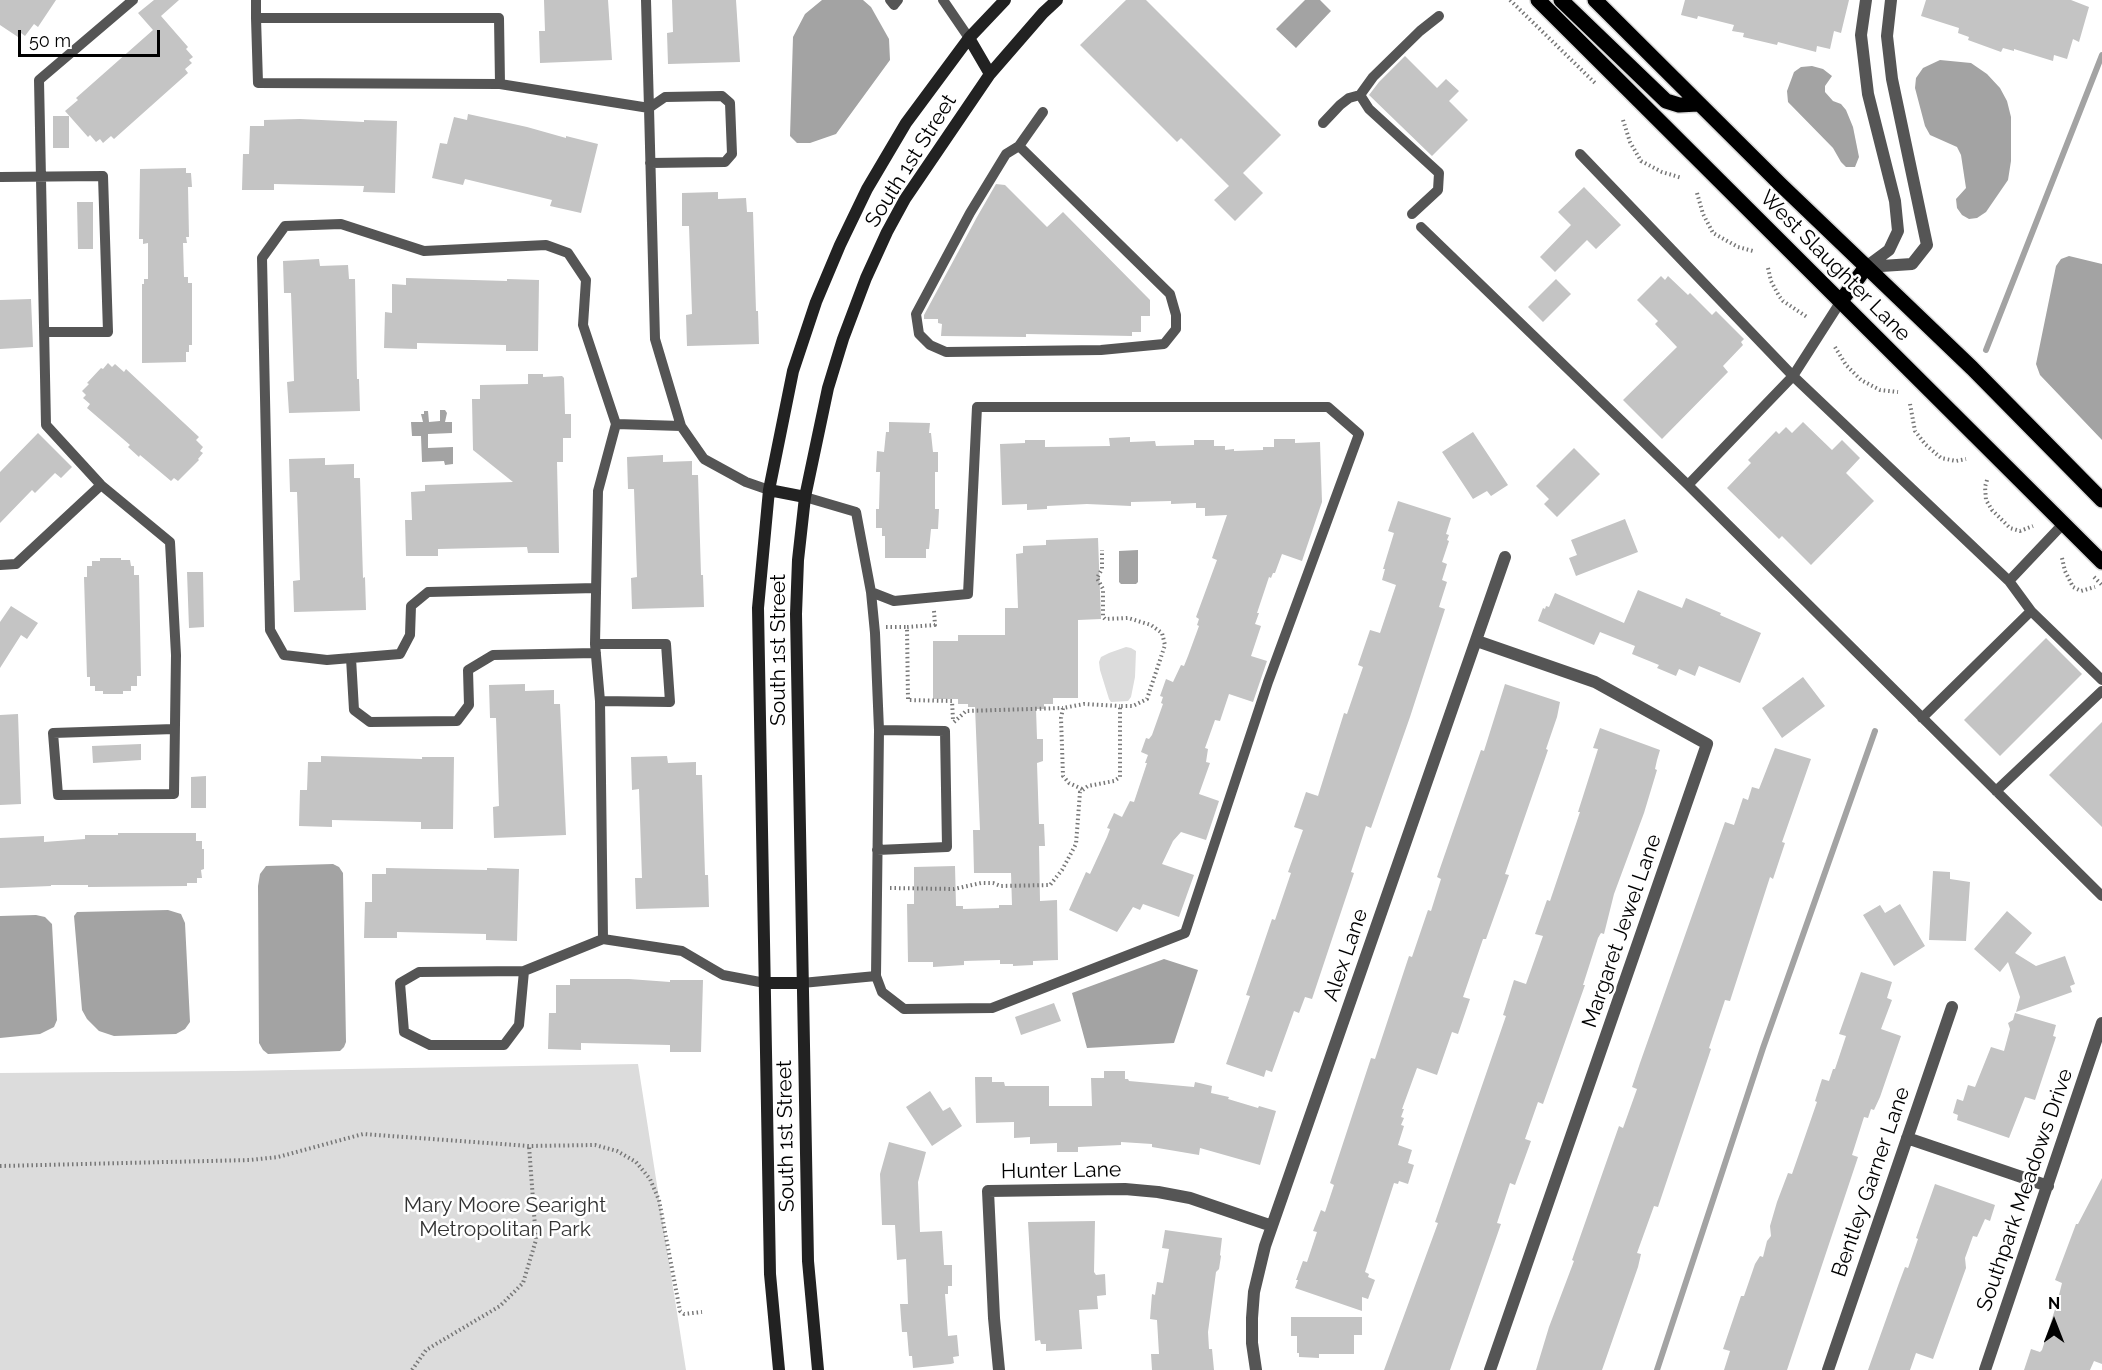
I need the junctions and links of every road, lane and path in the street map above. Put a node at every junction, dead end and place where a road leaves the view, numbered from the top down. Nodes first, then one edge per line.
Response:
1 (133, 0) edge
2 (256, 0) edge
3 (646, 0) edge
4 (890, 0) edge
5 (898, 0) edge
6 (944, 0) edge
7 (1005, 0) edge
8 (1058, 0) edge
9 (1510, 0) edge
10 (1538, 0) edge
11 (1561, 0) edge
12 (1595, 0) edge
13 (1866, 0) edge
14 (1891, 0) edge
15 (1439, 16) dead end
16 (256, 18) junction
17 (1537, 27) dead end
18 (969, 38) junction
19 (990, 74) junction
20 (500, 84) junction
21 (1360, 95) junction
22 (1698, 104) junction
23 (649, 108) junction
24 (1043, 112) dead end
25 (1623, 120) dead end
26 (1323, 123) dead end
27 (1019, 146) junction
28 (1580, 153) dead end
29 (651, 163) junction
30 (41, 175) junction
31 (0, 177) edge
32 (1682, 178) dead end
33 (1697, 193) dead end
34 (1412, 214) dead end
35 (1421, 227) dead end
36 (1753, 250) dead end
37 (1866, 267) junction
38 (1768, 268) dead end
39 (1841, 301) junction
40 (1807, 317) dead end
41 (45, 332) junction
42 (1835, 347) dead end
43 (1793, 376) junction
44 (1898, 392) dead end
45 (1910, 404) dead end
46 (615, 424) junction
47 (681, 426) junction
48 (1966, 459) dead end
49 (1987, 480) dead end
50 (101, 485) junction
51 (1688, 485) junction
52 (769, 490) junction
53 (805, 496) junction
54 (2102, 500) edge
55 (2063, 524) junction
56 (2033, 526) dead end
57 (1102, 550) dead end
58 (1505, 557) dead end
59 (2062, 558) dead end
60 (2102, 562) edge
61 (0, 565) edge
62 (2009, 581) junction
63 (2095, 587) dead end
64 (596, 588) junction
65 (871, 592) junction
66 (934, 597) junction
67 (2031, 611) junction
68 (1477, 640) junction
69 (595, 648) junction
70 (351, 658) junction
71 (2102, 680) edge
72 (2102, 691) edge
73 (600, 701) junction
74 (1120, 706) junction
75 (1063, 708) junction
76 (1922, 718) junction
77 (174, 729) junction
78 (879, 730) junction
79 (1082, 789) junction
80 (1996, 791) junction
81 (877, 850) junction
82 (877, 888) junction
83 (2101, 892) edge
84 (603, 939) junction
85 (524, 971) junction
86 (876, 976) junction
87 (765, 983) junction
88 (802, 983) junction
89 (1952, 1007) dead end
90 (2102, 1023) edge
91 (1907, 1138) junction
92 (529, 1146) junction
93 (0, 1166) edge
94 (2048, 1186) junction
95 (1272, 1226) junction
96 (702, 1312) dead end
97 (412, 1370) edge
98 (779, 1370) edge
99 (818, 1370) edge
100 (999, 1370) edge
101 (1256, 1370) edge
102 (1490, 1370) edge
103 (1828, 1370) edge
104 (1985, 1370) edge

1 - 30 lane
2 - 16 lane
3 - 23 lane
4 - 5 lane
6 - 18 lane
7 - 18 main road, South 1st Street
8 - 19 main road, South 1st Street
9 - 17 path
10 - 39 main road, West Slaughter Lane
11 - 22 main road
12 - 22 main road, West Slaughter Lane
13 - 37 street
14 - 37 street
15 - 21 lane
16 - 20 lane
16 - 20 lane
18 - 19 main road
18 - 52 main road, South 1st Street
19 - 53 main road, South 1st Street
20 - 23 lane
21 - 26 lane
21 - 34 lane
22 - 37 main road, West Slaughter Lane
23 - 29 lane
23 - 29 lane
24 - 27 lane
25 - 32 path
27 - 27 lane
28 - 43 lane
29 - 47 lane
30 - 31 lane
30 - 41 lane
30 - 41 lane
33 - 36 path
35 - 51 lane
37 - 39 main road
37 - 54 main road, West Slaughter Lane
38 - 40 path
39 - 43 lane
39 - 55 main road, West Slaughter Lane
41 - 50 lane
42 - 44 path
43 - 51 lane
43 - 62 lane
45 - 48 path
46 - 47 lane
46 - 64 lane
46 - 70 lane
47 - 52 lane
49 - 56 path
50 - 61 lane
50 - 77 lane
51 - 76 lane
52 - 53 main road
52 - 87 main road, South 1st Street
53 - 65 lane
53 - 88 main road, South 1st Street
55 - 60 main road, West Slaughter Lane
55 - 62 lane
57 - 74 path
58 - 68 street, Alex Lane
59 - 63 path
62 - 67 lane
64 - 69 lane
64 - 70 lane
65 - 66 lane
65 - 78 lane
66 - 75 path
66 - 86 lane
67 - 71 lane
67 - 76 lane
68 - 95 street, Alex Lane
68 - 102 street, Margaret Jewel Lane
69 - 70 lane
69 - 73 lane
69 - 73 lane
72 - 80 lane
73 - 84 lane
74 - 75 path
74 - 79 path
75 - 79 path
76 - 80 lane
77 - 77 lane
78 - 81 lane
78 - 81 lane
79 - 82 path
80 - 83 lane
81 - 82 lane
82 - 86 lane
84 - 85 lane
84 - 87 lane
85 - 85 lane
86 - 88 lane
87 - 88 main road
87 - 98 main road, South 1st Street
88 - 99 main road, South 1st Street
89 - 91 street, Bentley Garner Lane
90 - 94 street, Southpark Meadows Drive
91 - 94 street
91 - 103 street, Bentley Garner Lane
92 - 93 path
92 - 96 path
92 - 97 path
94 - 104 street, Southpark Meadows Drive
95 - 100 street, Hunter Lane
95 - 101 street, Alex Lane

